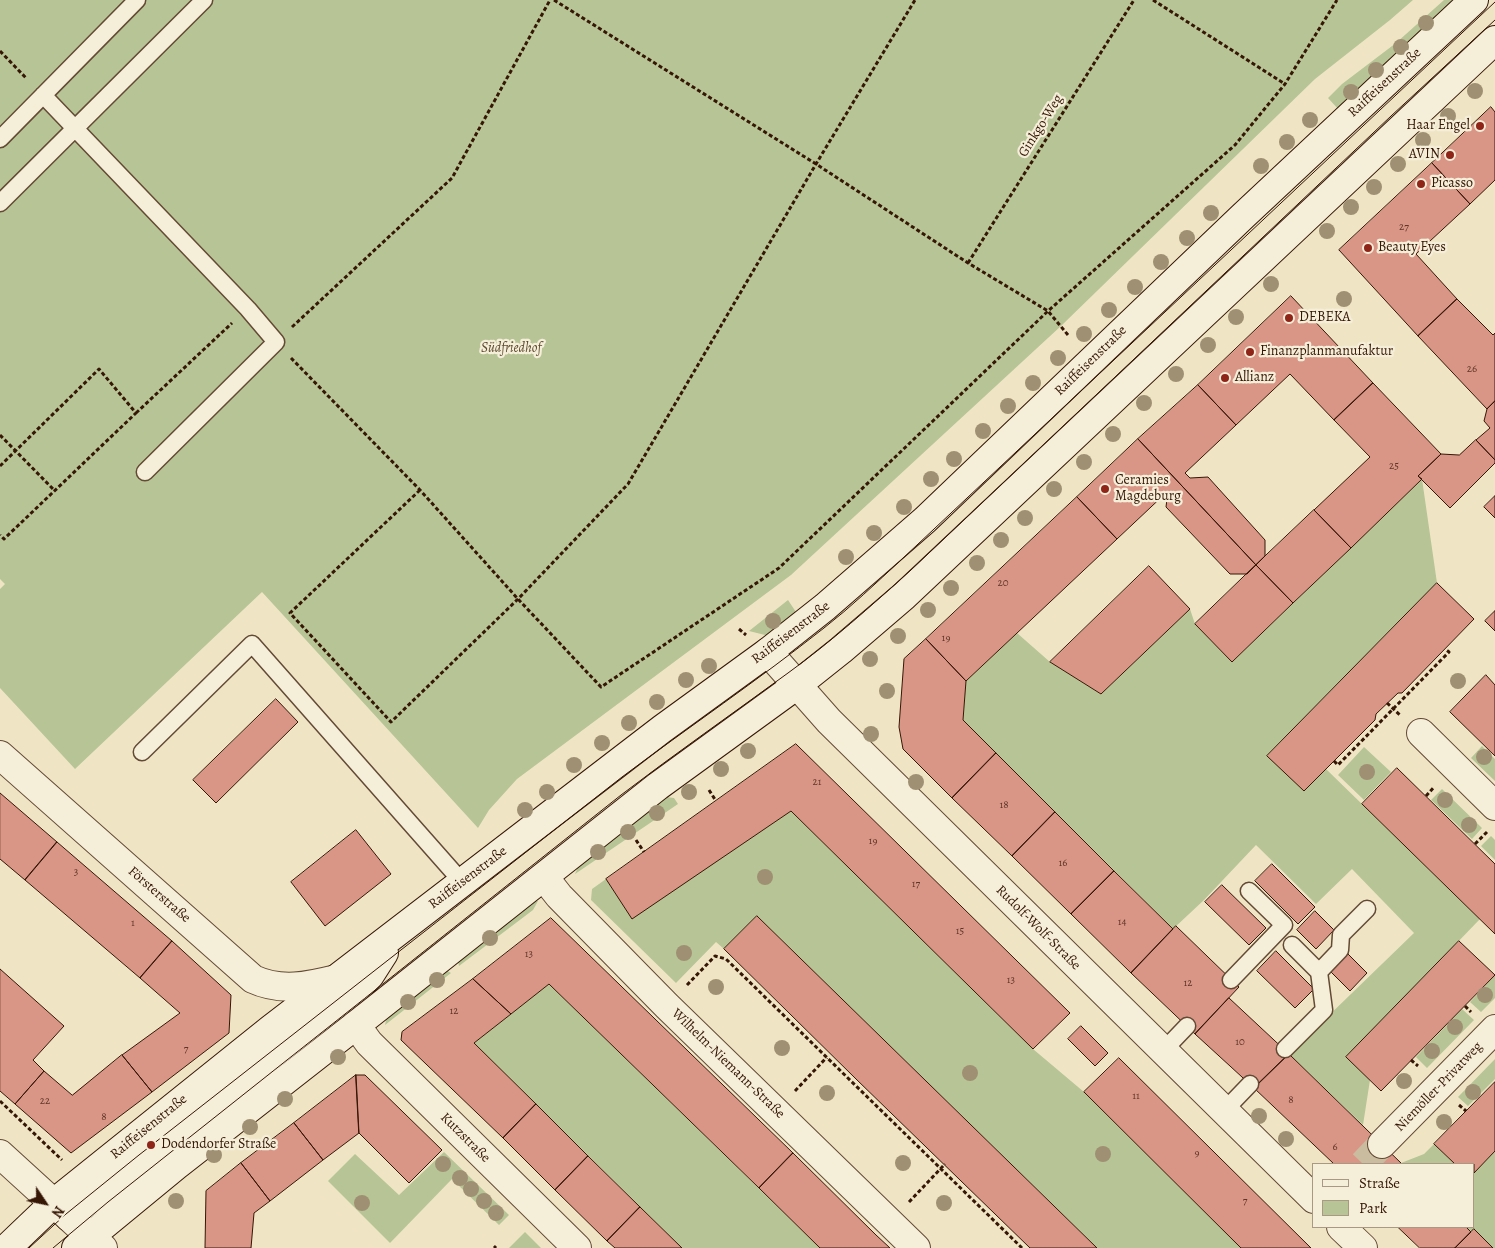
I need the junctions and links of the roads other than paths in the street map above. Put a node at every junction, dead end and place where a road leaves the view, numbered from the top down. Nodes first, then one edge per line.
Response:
1 (137, 0) edge
2 (204, 0) edge
3 (1474, 0) edge
4 (1495, 40) edge
5 (43, 95) junction
6 (76, 128) junction
7 (0, 139) edge
8 (0, 203) edge
9 (145, 472) dead end
10 (768, 652) junction
11 (797, 685) junction
12 (1421, 733) dead end
13 (142, 752) dead end
14 (0, 755) edge
15 (1495, 806) edge
16 (544, 877) junction
17 (463, 883) junction
18 (1249, 891) dead end
19 (1366, 909) dead end
20 (399, 931) junction
21 (1292, 945) dead end
22 (1319, 972) junction
23 (336, 979) junction
24 (1231, 980) dead end
25 (356, 1026) junction
26 (1187, 1026) dead end
27 (1495, 1029) edge
28 (1285, 1049) dead end
29 (1163, 1050) junction
30 (1250, 1084) dead end
31 (1224, 1111) junction
32 (1382, 1144) tunnel mouth
33 (0, 1154) edge
34 (1312, 1197) edge
35 (61, 1210) junction
36 (1343, 1228) edge
37 (90, 1244) edge
38 (7, 1248) edge
39 (577, 1248) edge
40 (916, 1248) edge
41 (1363, 1248) edge

1 - 5 lane
2 - 6 lane
3 - 10 main road, Raiffeisenstraße
4 - 11 main road
5 - 6 lane
5 - 7 lane
6 - 8 lane
6 - 9 lane
10 - 11 main road, Rudolf-Wolf-Straße
10 - 17 main road, Raiffeisenstraße
11 - 16 main road
11 - 29 main road, Rudolf-Wolf-Straße
12 - 15 main road
13 - 17 lane
14 - 23 main road, Försterstraße
16 - 25 main road
16 - 40 main road, Wilhelm-Niemann-Straße
17 - 20 main road, Raiffeisenstraße
18 - 24 lane
19 - 22 lane
20 - 23 main road, Raiffeisenstraße
20 - 35 main road
21 - 22 lane
22 - 28 lane
23 - 35 main road, Raiffeisenstraße
25 - 37 main road
25 - 39 main road, Kutzstraße
26 - 29 lane
27 - 32 main road, Niemöller-Privatweg
29 - 31 main road, Rudolf-Wolf-Straße
30 - 31 lane
31 - 34 main road, Rudolf-Wolf-Straße
33 - 35 main road
35 - 37 main road
35 - 38 main road
36 - 41 main road

